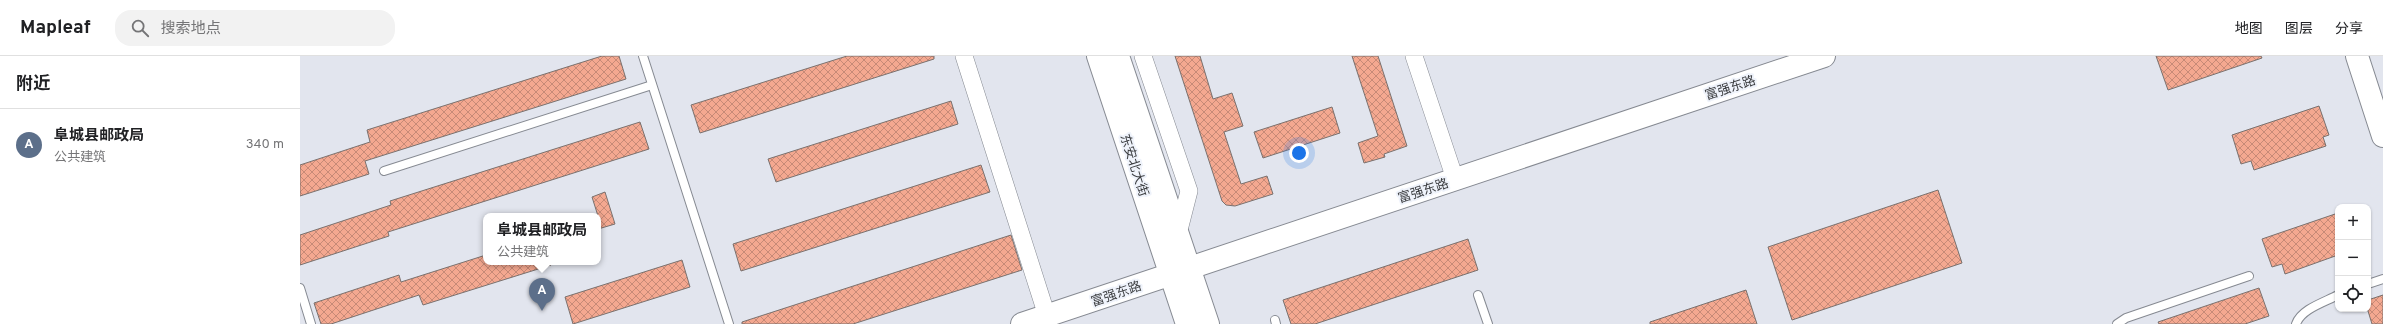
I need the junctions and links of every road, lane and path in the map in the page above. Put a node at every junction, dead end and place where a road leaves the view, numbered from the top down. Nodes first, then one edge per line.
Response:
1 (643, 56) edge
2 (964, 56) edge
3 (1098, 56) edge
4 (1118, 56) edge
5 (1143, 56) edge
6 (1414, 56) edge
7 (1824, 56) edge
8 (2357, 56) edge
9 (652, 85) junction
10 (2383, 136) edge
11 (384, 171) dead end
12 (1455, 179) junction
13 (1178, 234) junction
14 (1180, 271) junction
15 (2249, 276) dead end
16 (2383, 279) edge
17 (2371, 283) edge
18 (300, 288) edge
19 (1478, 295) dead end
20 (2335, 296) edge
21 (1047, 316) junction
22 (311, 324) edge
23 (729, 324) edge
24 (1022, 324) edge
25 (1187, 324) edge
26 (1208, 324) edge
27 (1488, 324) edge
28 (2117, 324) edge
29 (2296, 324) edge

1 - 9 lane
2 - 21 street
3 - 14 street, 东安北大街
4 - 13 street, 东安北大街
5 - 13 street
6 - 12 street
7 - 12 street, 富强东路
8 - 10 street
9 - 11 lane
9 - 23 lane
12 - 14 street, 富强东路
13 - 14 street, 东安北大街
14 - 21 street, 富强东路
14 - 25 street
14 - 26 street
15 - 28 lane
16 - 17 lane
18 - 22 lane
19 - 27 lane
20 - 29 lane
21 - 24 street, 富强东路

